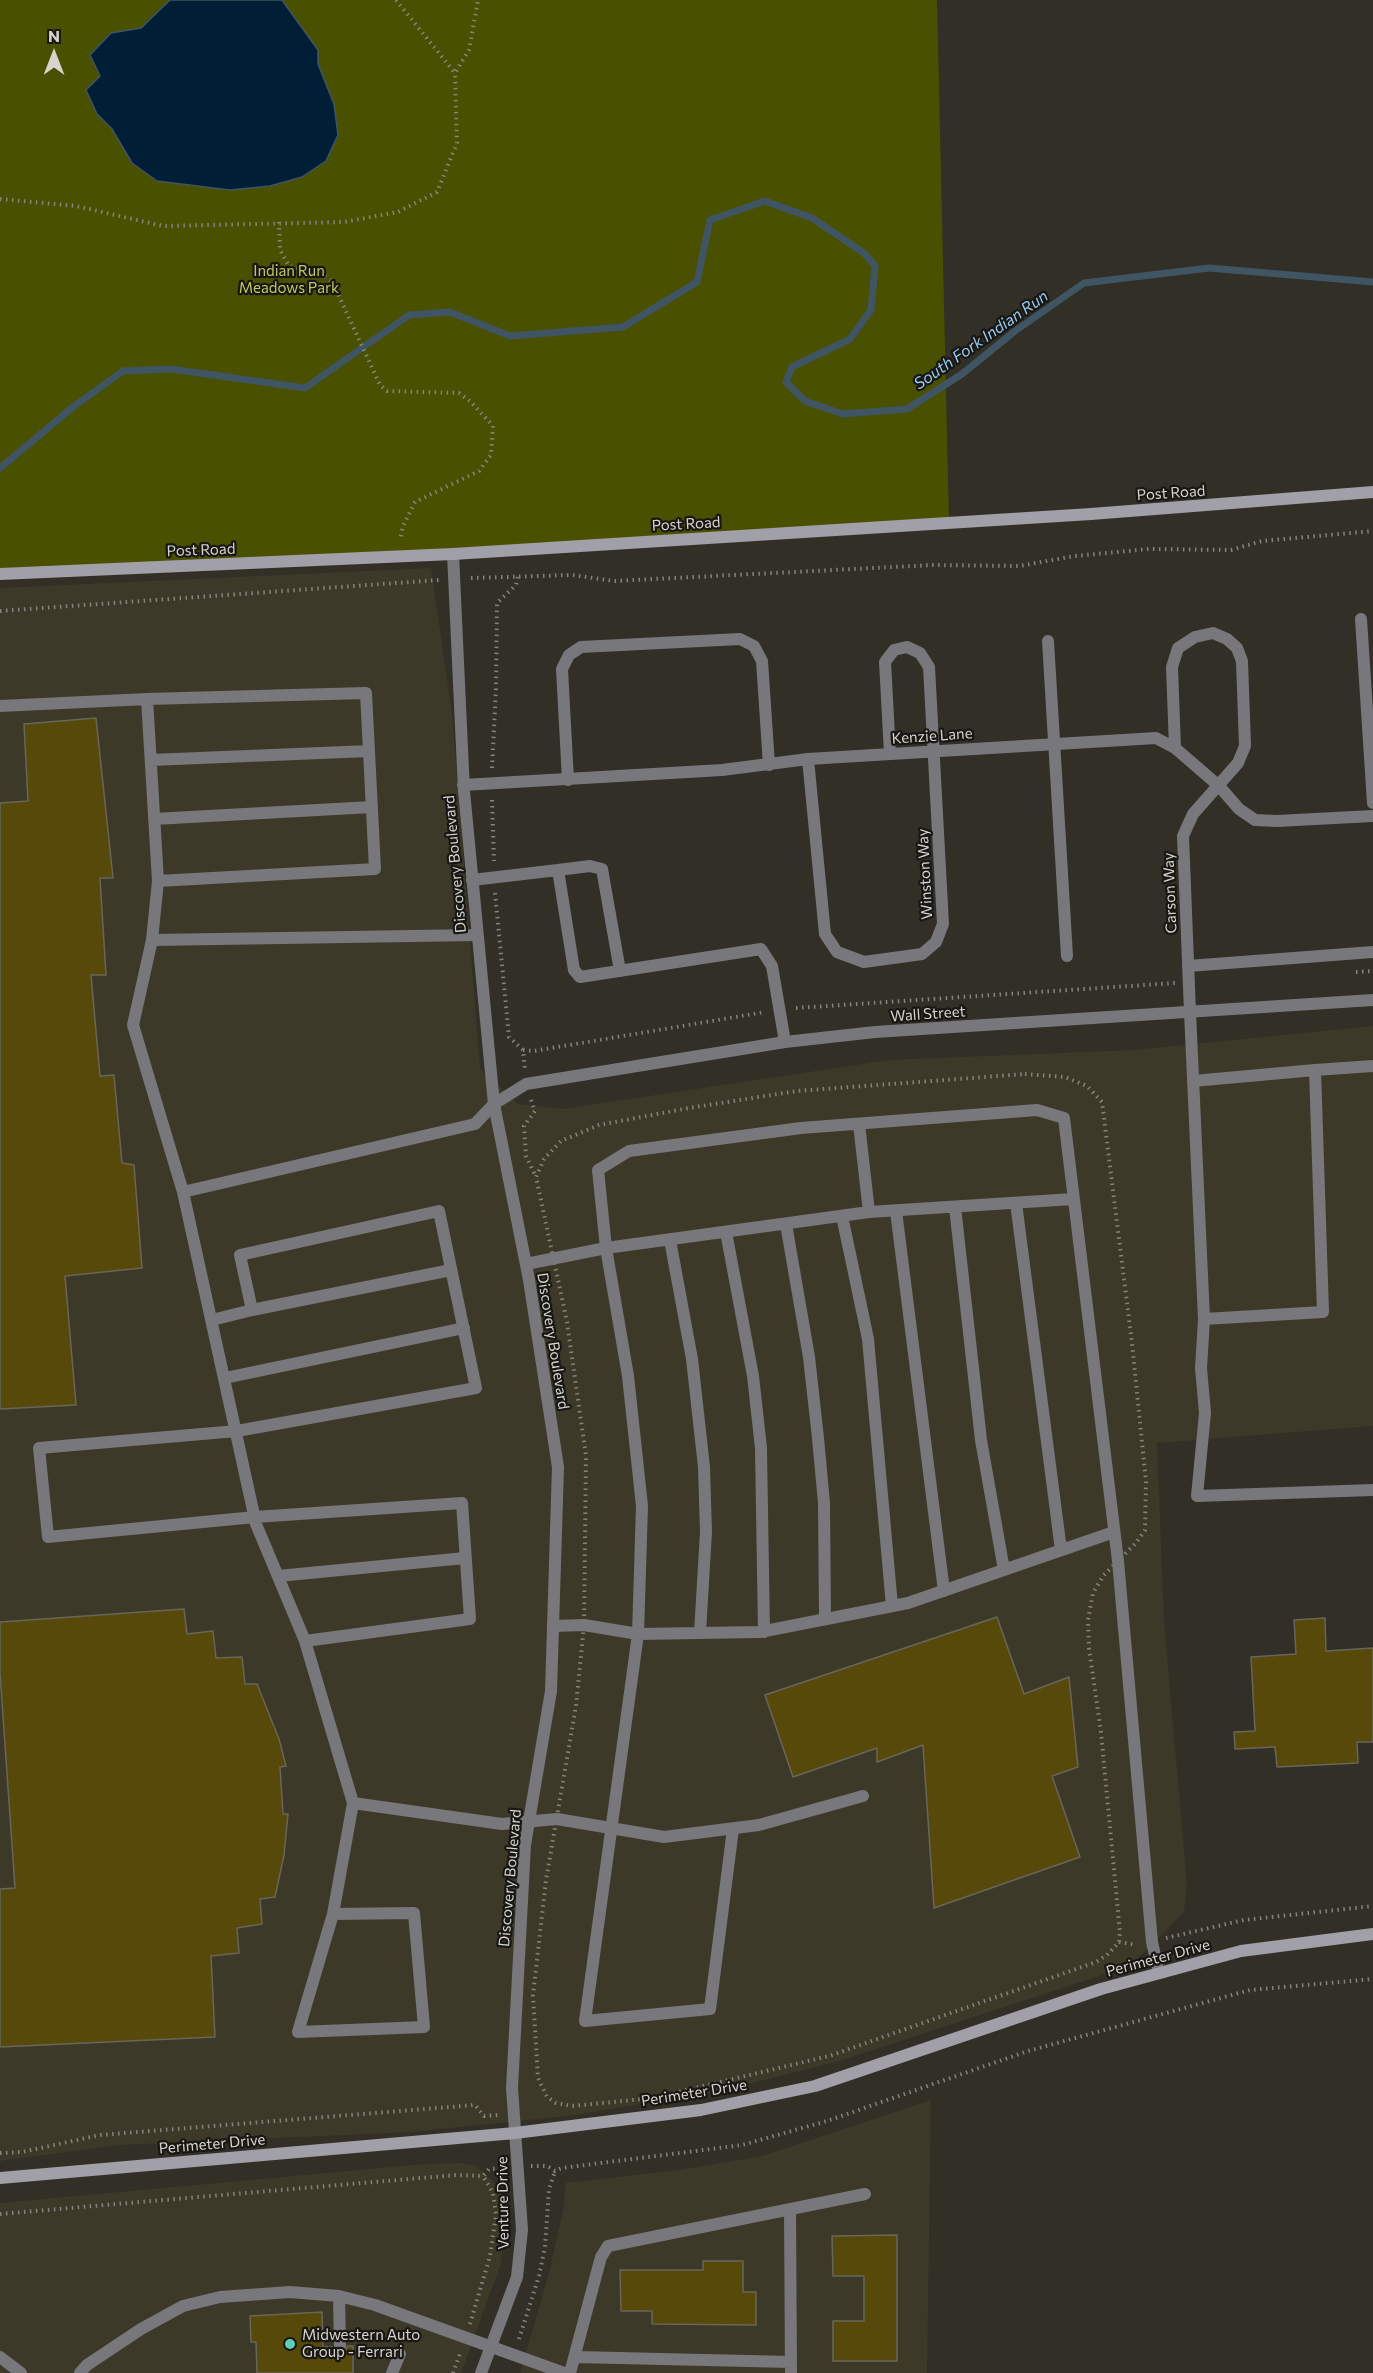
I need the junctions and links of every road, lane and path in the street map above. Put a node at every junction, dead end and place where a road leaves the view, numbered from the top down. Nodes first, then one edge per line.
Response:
1 (396, 0) edge
2 (478, 0) edge
3 (455, 73) junction
4 (0, 200) edge
5 (279, 222) junction
6 (1373, 492) edge
7 (1373, 531) edge
8 (453, 554) junction
9 (403, 557) junction
10 (0, 574) edge
11 (454, 579) junction
12 (402, 582) junction
13 (0, 611) edge
14 (1361, 619) dead end
15 (1048, 641) dead end
16 (147, 699) junction
17 (0, 706) edge
18 (1054, 743) junction
19 (1175, 748) junction
20 (932, 750) junction
21 (369, 751) junction
22 (890, 754) junction
23 (808, 759) junction
24 (151, 760) junction
25 (769, 765) junction
26 (568, 780) junction
27 (463, 785) junction
28 (1219, 786) junction
29 (1373, 803) edge
30 (372, 807) junction
31 (1373, 816) edge
32 (154, 819) junction
33 (558, 870) junction
34 (472, 880) junction
35 (158, 881) junction
36 (477, 935) junction
37 (152, 940) junction
38 (1373, 952) edge
39 (1067, 956) dead end
40 (1188, 966) junction
41 (620, 970) junction
42 (1373, 971) edge
43 (1350, 973) dead end
44 (1189, 982) junction
45 (1373, 1000) edge
46 (779, 1010) junction
47 (1190, 1012) junction
48 (785, 1042) junction
49 (523, 1050) dead end
50 (1373, 1066) edge
51 (1315, 1070) junction
52 (1193, 1081) junction
53 (494, 1104) junction
54 (859, 1124) junction
55 (183, 1192) junction
56 (1073, 1199) junction
57 (1016, 1203) junction
58 (955, 1207) junction
59 (896, 1210) junction
60 (869, 1212) junction
61 (842, 1216) junction
62 (786, 1224) junction
63 (726, 1232) junction
64 (670, 1240) junction
65 (606, 1248) junction
66 (526, 1264) junction
67 (451, 1270) junction
68 (252, 1310) junction
69 (1204, 1319) junction
70 (212, 1320) junction
71 (464, 1328) junction
72 (225, 1378) junction
73 (237, 1431) junction
74 (1373, 1490) edge
75 (255, 1516) junction
76 (1114, 1532) junction
77 (1061, 1551) junction
78 (465, 1558) junction
79 (1004, 1570) junction
80 (278, 1576) junction
81 (944, 1591) junction
82 (892, 1606) junction
83 (825, 1619) junction
84 (553, 1626) junction
85 (764, 1632) junction
86 (700, 1633) junction
87 (638, 1634) junction
88 (305, 1641) junction
89 (862, 1796) dead end
90 (353, 1803) junction
91 (528, 1821) junction
92 (610, 1828) junction
93 (733, 1829) junction
94 (1373, 1906) edge
95 (333, 1914) junction
96 (1373, 1934) edge
97 (1119, 1942) dead end
98 (1152, 1942) junction
99 (1158, 1973) junction
100 (556, 2103) dead end
101 (552, 2108) dead end
102 (514, 2115) junction
103 (515, 2133) junction
104 (0, 2153) edge
105 (483, 2176) dead end
106 (0, 2178) edge
107 (865, 2194) dead end
108 (790, 2209) junction
109 (339, 2296) junction
110 (466, 2337) junction
111 (340, 2346) dead end
112 (492, 2346) junction
113 (400, 2354) dead end
114 (0, 2357) edge
115 (575, 2357) junction
116 (790, 2368) edge
117 (21, 2373) edge
118 (80, 2373) edge
119 (392, 2373) edge
120 (453, 2373) edge
121 (481, 2373) edge
122 (564, 2373) edge
123 (570, 2373) edge

1 - 3 path
2 - 3 path
3 - 5 path
4 - 5 path
5 - 9 path
6 - 8 main road, Post Road
7 - 11 path
8 - 9 main road, Post Road
8 - 11 street, Discovery Boulevard
9 - 10 main road, Post Road
9 - 12 path
11 - 12 path
11 - 27 street, Discovery Boulevard
12 - 13 path
14 - 29 street
15 - 18 street
16 - 17 street
16 - 21 street
16 - 24 street
18 - 19 street, Kenzie Lane
18 - 20 street, Kenzie Lane
18 - 39 street
19 - 28 street, Kenzie Lane
19 - 28 street, Carson Way
20 - 22 street, Kenzie Lane
20 - 22 street, Winston Way
20 - 23 street, Winston Way
21 - 24 street
21 - 30 street
22 - 23 street, Kenzie Lane
23 - 25 street, Kenzie Lane
24 - 32 street
25 - 26 street, Kenzie Lane
25 - 26 street
26 - 27 street, Kenzie Lane
27 - 34 street, Discovery Boulevard
28 - 31 street, Kenzie Lane
28 - 40 street, Carson Way
30 - 32 street
30 - 35 street
32 - 35 street
33 - 34 street
33 - 41 street
33 - 41 street
34 - 36 street, Discovery Boulevard
35 - 37 street
36 - 37 street
36 - 53 street, Discovery Boulevard
37 - 55 street
38 - 40 street
40 - 44 street, Carson Way
41 - 46 street
42 - 43 path
44 - 46 path
44 - 47 street, Carson Way
45 - 47 street, Wall Street
46 - 48 street
46 - 49 path
47 - 48 street, Wall Street
47 - 52 street, Carson Way
48 - 53 street, Wall Street
50 - 51 street
51 - 52 street
51 - 69 street
52 - 69 street, Carson Way
53 - 55 street, Wall Street
53 - 66 street, Discovery Boulevard
54 - 56 street
54 - 60 street
54 - 65 street
55 - 70 street
56 - 57 street
56 - 76 street
57 - 58 street
57 - 77 street
58 - 59 street
58 - 79 street
59 - 60 street
59 - 81 street
60 - 61 street
61 - 62 street
61 - 82 street
62 - 63 street
62 - 83 street
63 - 64 street
63 - 85 street
64 - 65 street
64 - 86 street
65 - 66 street
65 - 87 street
66 - 84 street, Discovery Boulevard
67 - 68 street
67 - 68 street
67 - 71 street
68 - 70 street
69 - 74 street, Carson Way
70 - 72 street
71 - 72 street
71 - 73 street
72 - 73 street
73 - 75 street
73 - 75 street
75 - 78 street
75 - 80 street
76 - 77 street
76 - 98 street
77 - 79 street
78 - 80 street
78 - 88 street
79 - 81 street
80 - 88 street
81 - 82 street
82 - 83 street
83 - 85 street
84 - 87 street
84 - 91 street, Discovery Boulevard
85 - 86 street
86 - 87 street
87 - 92 street
88 - 90 street
89 - 93 street
90 - 91 street
90 - 95 street
91 - 92 street
91 - 102 street, Discovery Boulevard
92 - 93 street
92 - 93 street
94 - 98 path
95 - 95 street
96 - 99 main road, Perimeter Drive
97 - 98 path
98 - 99 street
99 - 103 main road, Perimeter Drive
100 - 101 path
102 - 103 street, Discovery Boulevard
102 - 104 path
103 - 106 main road, Perimeter Drive
103 - 112 street, Venture Drive
105 - 110 path
107 - 108 street
108 - 115 street
108 - 116 street
109 - 110 street
109 - 111 street
109 - 118 street
110 - 112 street
110 - 120 path
112 - 121 street, Venture Drive
112 - 122 street
113 - 119 street
114 - 117 street
115 - 116 street
115 - 123 street

